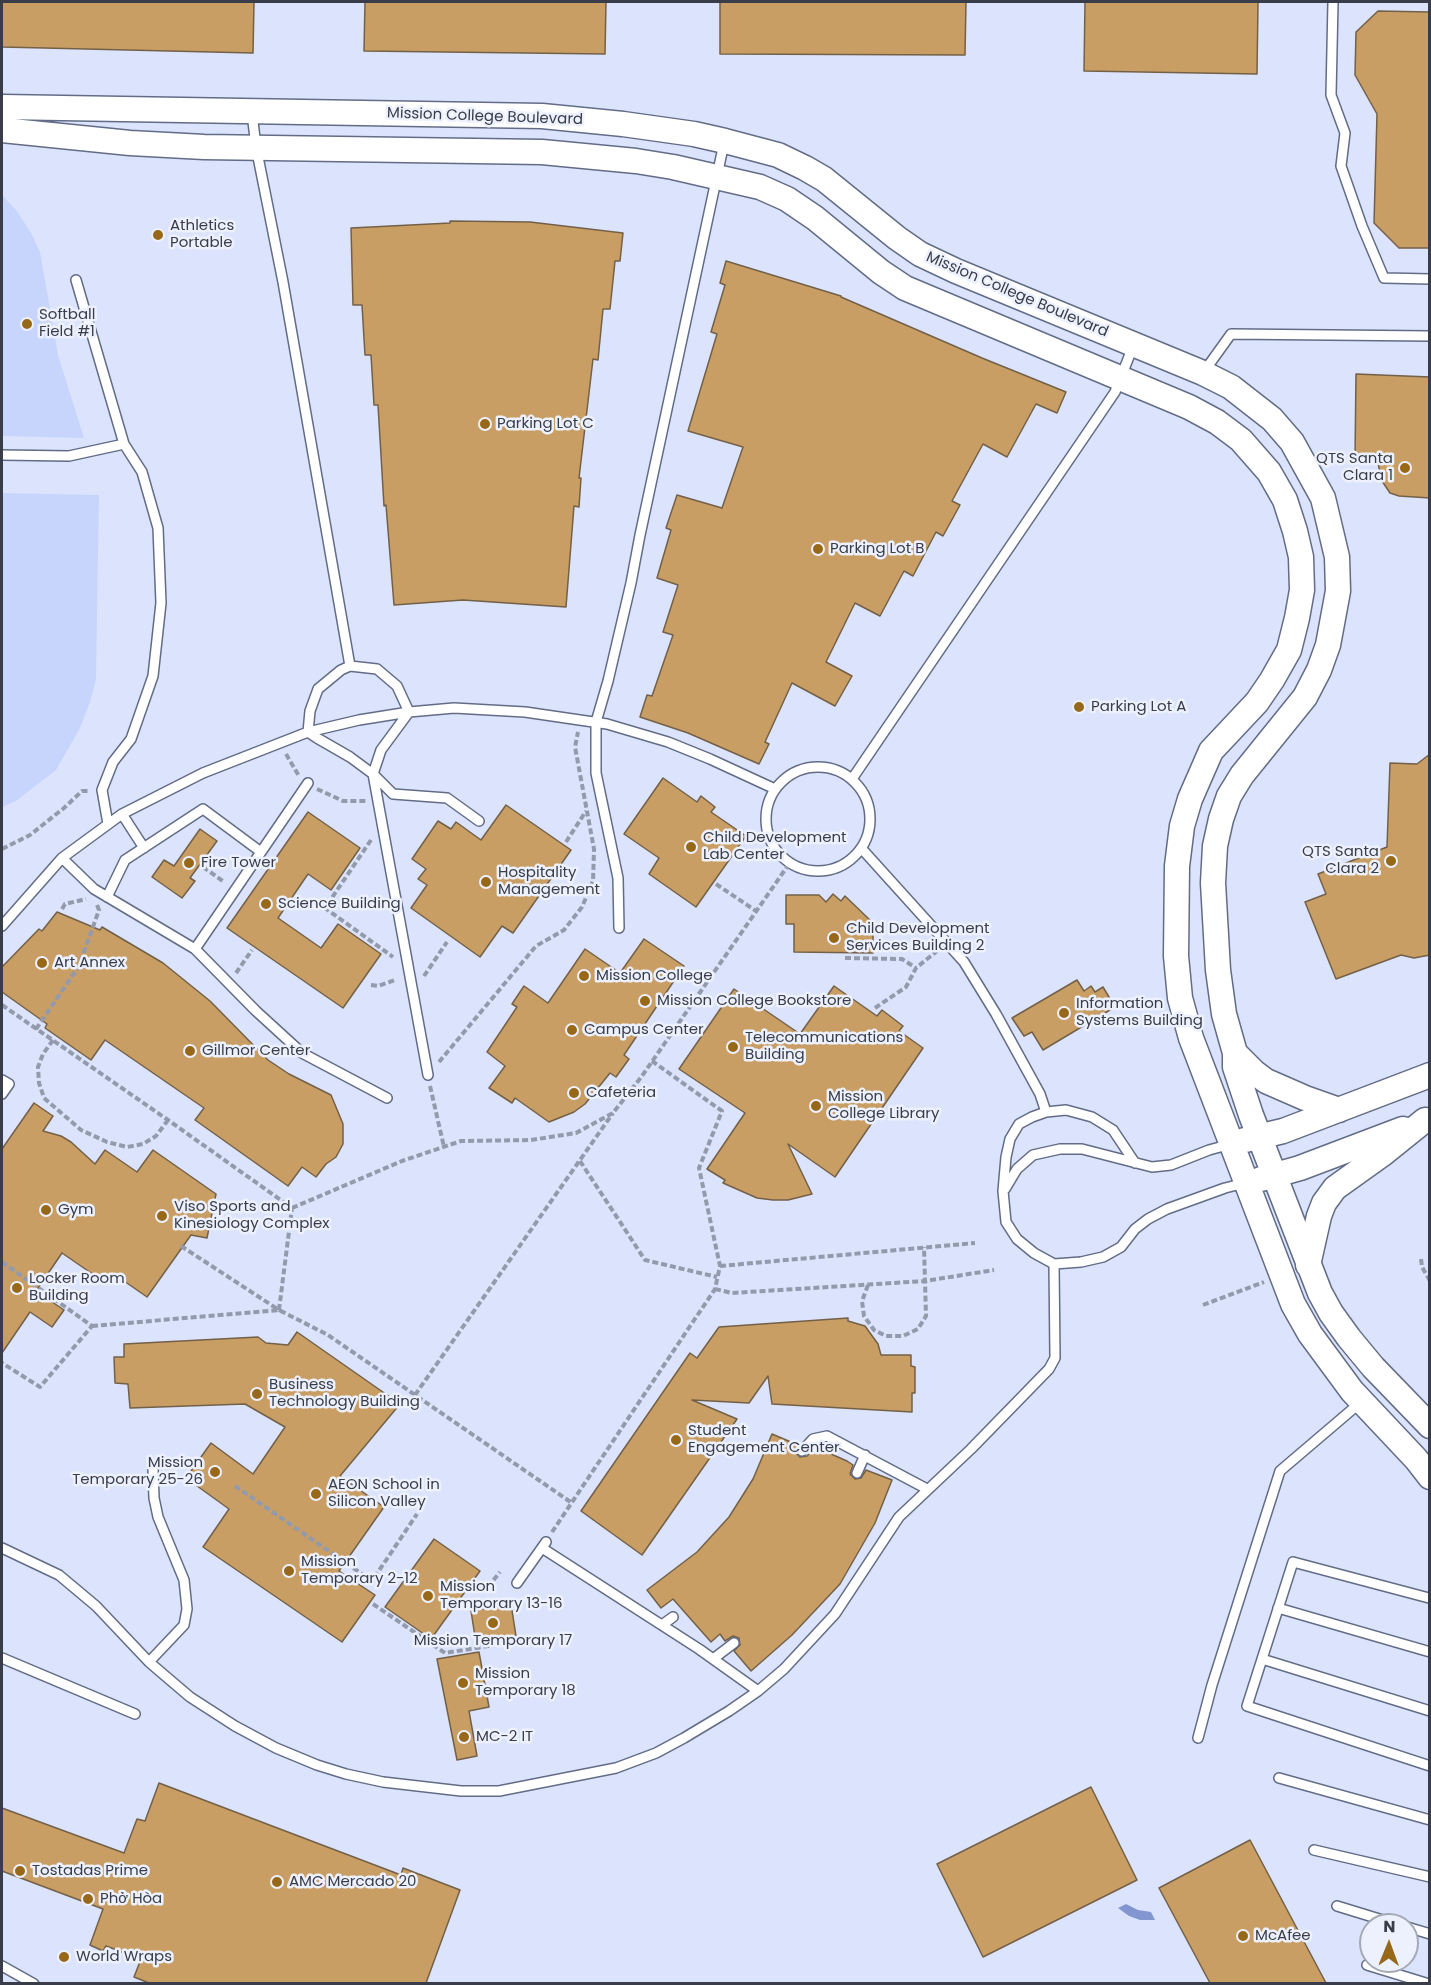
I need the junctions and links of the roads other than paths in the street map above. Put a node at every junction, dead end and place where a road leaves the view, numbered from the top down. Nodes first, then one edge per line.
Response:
1 (1334, 2) edge
2 (2, 106) edge
3 (252, 111) junction
4 (2, 130) edge
5 (725, 141) junction
6 (256, 147) junction
7 (717, 177) junction
8 (1430, 279) edge
9 (76, 280) dead end
10 (1430, 336) edge
11 (1134, 344) junction
12 (1203, 373) junction
13 (1121, 378) junction
14 (124, 444) junction
15 (2, 455) edge
16 (350, 666) junction
17 (409, 712) junction
18 (596, 722) junction
19 (308, 732) junction
20 (373, 774) junction
21 (852, 779) junction
22 (308, 783) dead end
23 (775, 789) junction
24 (122, 814) junction
25 (479, 821) dead end
26 (108, 824) junction
27 (144, 848) junction
28 (862, 849) junction
29 (261, 852) junction
30 (62, 858) junction
31 (107, 897) junction
32 (2, 926) edge
33 (620, 928) dead end
34 (195, 949) junction
35 (1235, 1053) junction
36 (428, 1075) road end
37 (1430, 1075) edge
38 (2, 1080) edge
39 (2, 1094) edge
40 (387, 1098) dead end
41 (1339, 1110) junction
42 (1046, 1112) junction
43 (1427, 1120) edge
44 (1260, 1137) junction
45 (1232, 1144) junction
46 (1135, 1162) junction
47 (1274, 1175) junction
48 (1247, 1182) junction
49 (1004, 1191) junction
50 (1054, 1263) junction
51 (1308, 1265) junction
52 (1361, 1402) junction
53 (1430, 1426) edge
54 (802, 1451) dead end
55 (865, 1455) junction
56 (153, 1469) dead end
57 (856, 1473) dead end
58 (1430, 1477) edge
59 (927, 1489) junction
60 (2, 1548) edge
61 (517, 1583) dead end
62 (1429, 1598) edge
63 (1278, 1608) junction
64 (673, 1617) dead end
65 (662, 1625) junction
66 (734, 1644) dead end
67 (1430, 1652) edge
68 (2, 1658) edge
69 (713, 1659) junction
70 (1262, 1659) junction
71 (149, 1662) junction
72 (758, 1690) junction
73 (1430, 1711) edge
74 (135, 1714) dead end
75 (1198, 1738) dead end
76 (1430, 1766) edge
77 (1279, 1778) dead end
78 (1430, 1820) edge
79 (1314, 1850) dead end
80 (1430, 1876) edge
81 (1337, 1906) dead end
82 (1360, 1913) edge
83 (2, 1966) edge
84 (1395, 1973) edge
85 (34, 1983) edge
86 (1430, 1983) edge

1 - 8 lane
2 - 3 street, Mission College Boulevard
3 - 5 street, Mission College Boulevard
3 - 6 lane
4 - 6 street
5 - 7 lane
5 - 11 street, Mission College Boulevard
6 - 7 street
6 - 16 lane
7 - 13 street
7 - 18 lane
9 - 14 lane
10 - 12 lane
11 - 12 street, Mission College Boulevard
11 - 13 lane
12 - 35 street, Mission College Boulevard
13 - 21 lane
13 - 45 street
14 - 15 lane
14 - 26 lane
16 - 17 lane
16 - 19 lane
17 - 18 lane
17 - 19 lane
17 - 20 lane
18 - 23 lane
18 - 33 lane
19 - 20 lane
19 - 24 lane
20 - 25 lane
20 - 36 lane
21 - 23 lane
21 - 28 lane
22 - 29 lane
23 - 28 lane
24 - 26 lane
24 - 27 lane
26 - 30 lane
27 - 29 lane
27 - 31 lane
28 - 42 lane
29 - 34 lane
30 - 31 lane
30 - 32 lane
31 - 34 lane
34 - 40 lane
35 - 41 street
35 - 44 street, Mission College Boulevard
37 - 41 street
38 - 39 lane
41 - 44 street
42 - 46 lane
42 - 49 lane
43 - 47 street
43 - 51 street
44 - 45 street
44 - 47 street, Mission College Boulevard
45 - 46 lane
45 - 48 street
46 - 49 lane
47 - 48 street
47 - 51 street, Mission College Boulevard
48 - 50 lane
48 - 52 street
49 - 50 lane
50 - 59 lane
51 - 53 street, Mission College Boulevard
52 - 58 street
52 - 75 lane
54 - 55 lane
55 - 57 lane
55 - 59 lane
56 - 71 lane
59 - 72 lane
60 - 71 lane
61 - 65 lane
62 - 63 lane
63 - 67 lane
63 - 70 lane
64 - 65 lane
65 - 69 lane
66 - 69 lane
68 - 74 lane
69 - 72 lane
70 - 73 lane
70 - 76 lane
71 - 72 lane
77 - 78 lane
79 - 80 lane
81 - 82 lane
83 - 85 lane
84 - 86 lane

